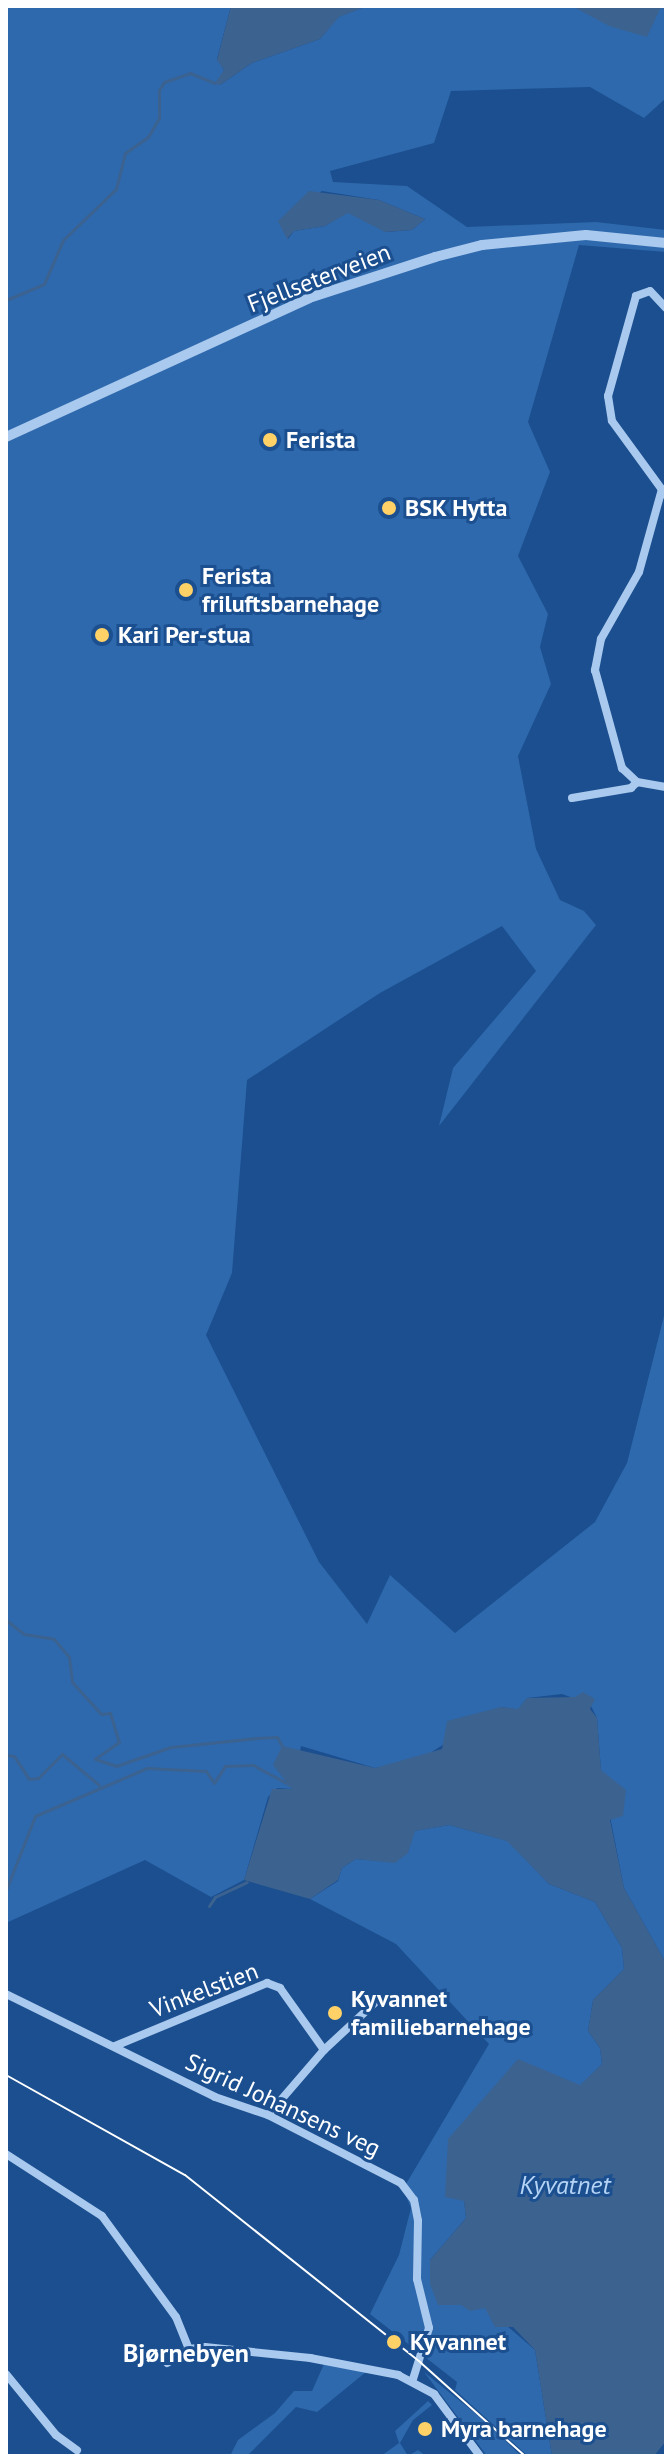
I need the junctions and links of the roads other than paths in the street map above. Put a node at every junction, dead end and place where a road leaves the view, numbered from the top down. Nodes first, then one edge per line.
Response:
1 (666, 243) edge
2 (666, 308) edge
3 (6, 437) edge
4 (664, 492) edge
5 (637, 782) junction
6 (666, 787) edge
7 (572, 798) dead end
8 (6, 1994) edge
9 (380, 1998) dead end
10 (115, 2046) junction
11 (324, 2050) junction
12 (268, 2115) junction
13 (6, 2154) edge
14 (189, 2349) junction
15 (167, 2363) dead end
16 (6, 2374) edge
17 (413, 2379) junction
18 (77, 2450) dead end
19 (480, 2456) edge

1 - 3 street, Fjellseterveien
2 - 4 street
4 - 5 street
5 - 6 street
5 - 7 street
8 - 10 street, Sigrid Johansens veg
9 - 11 street
10 - 11 street, Vinkelstien
10 - 12 street, Sigrid Johansens veg
11 - 12 street
12 - 17 street, Sigrid Johansens veg
13 - 14 street
14 - 15 street
14 - 17 street
16 - 18 street
17 - 19 street

